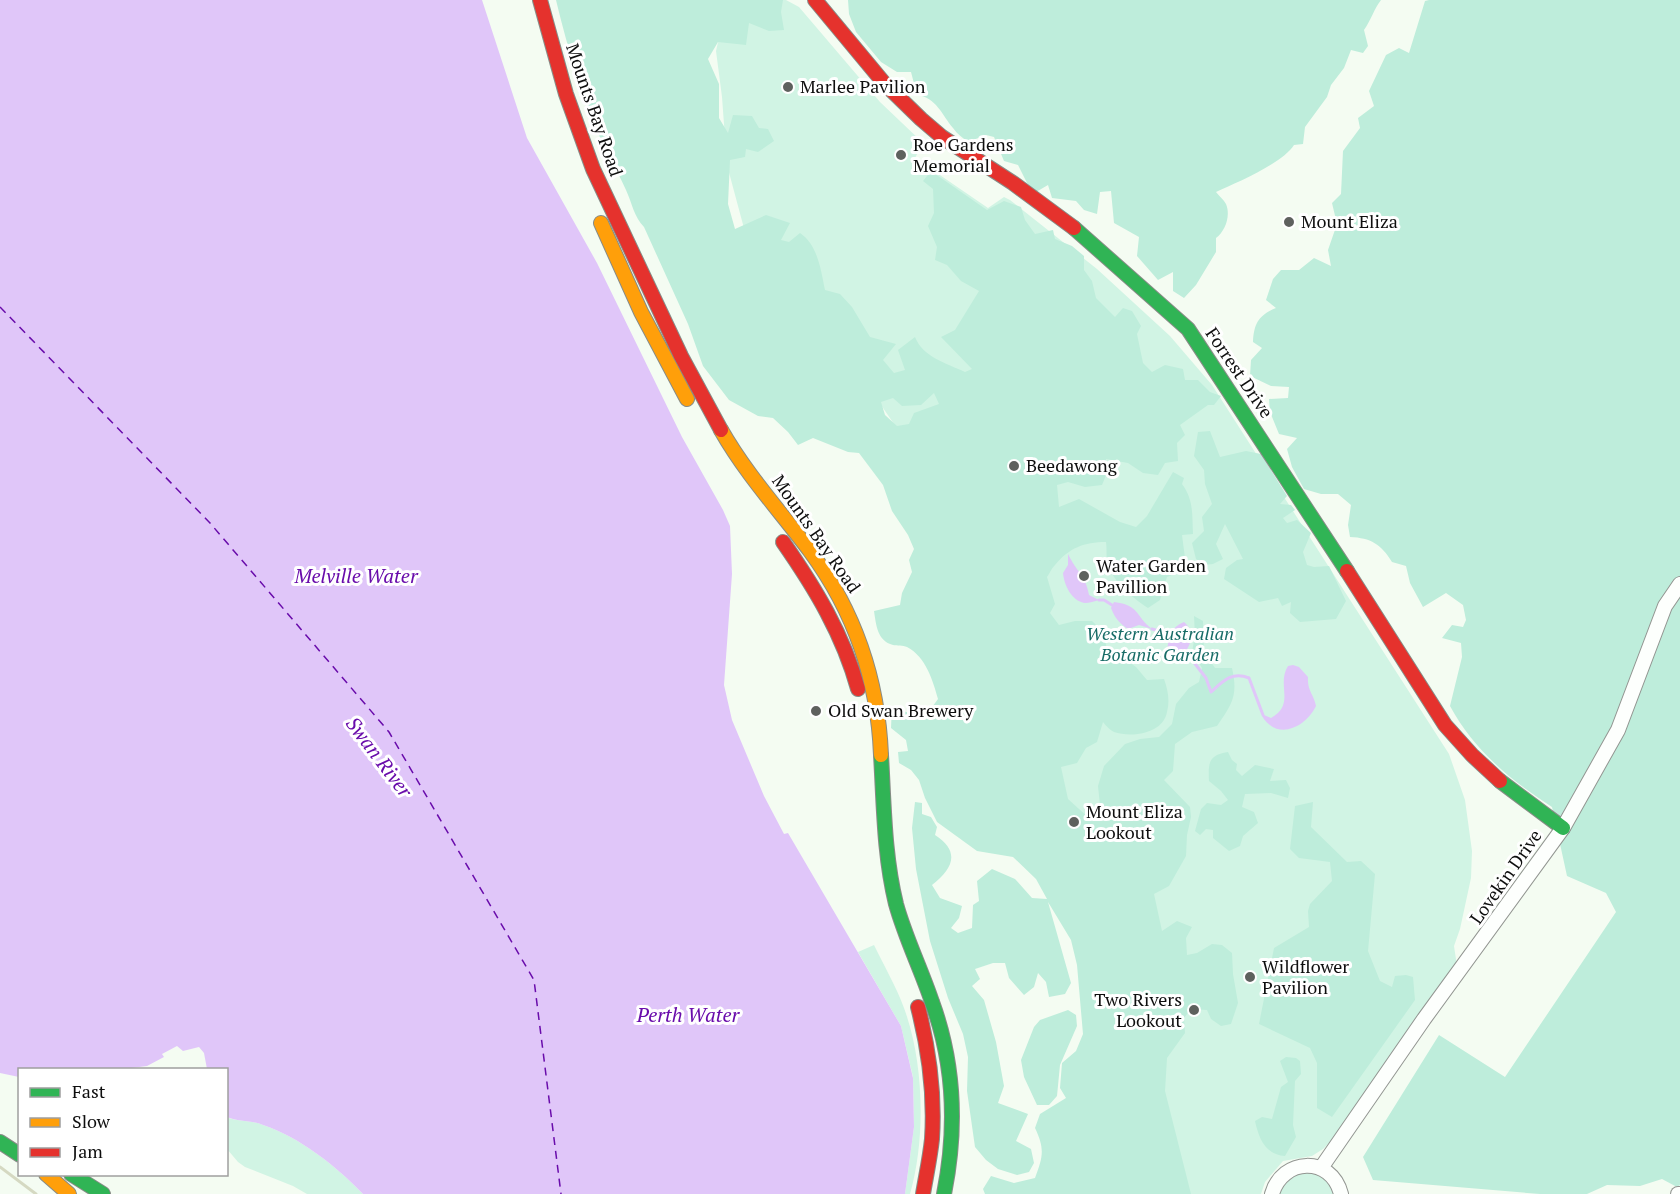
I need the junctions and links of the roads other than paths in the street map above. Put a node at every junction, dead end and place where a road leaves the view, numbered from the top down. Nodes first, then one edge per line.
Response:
1 (540, 0) edge
2 (816, 0) edge
3 (594, 209) dead end
4 (693, 408) dead end
5 (728, 467) dead end
6 (756, 505) dead end
7 (776, 532) dead end
8 (1680, 584) edge
9 (861, 702) dead end
10 (870, 804) dead end
11 (1563, 828) junction
12 (887, 921) dead end
13 (916, 998) dead end
14 (0, 1141) edge
15 (18, 1148) edge
16 (18, 1154) edge
17 (1321, 1168) junction
18 (48, 1176) edge
19 (74, 1176) edge
20 (69, 1194) edge
21 (103, 1194) edge
22 (923, 1194) edge
23 (944, 1194) edge
24 (1272, 1194) edge
25 (1341, 1194) edge

1 - 23 main road, Mounts Bay Road
2 - 11 main road, Forrest Drive
3 - 4 main road
5 - 6 main road, Mounts Bay Road
7 - 9 main road, Mounts Bay Road
8 - 11 street, Lovekin Drive
10 - 12 main road
11 - 17 street, Lovekin Drive
13 - 22 main road
14 - 15 main road
14 - 16 main road
17 - 24 street
17 - 25 street
18 - 20 main road
19 - 21 main road

